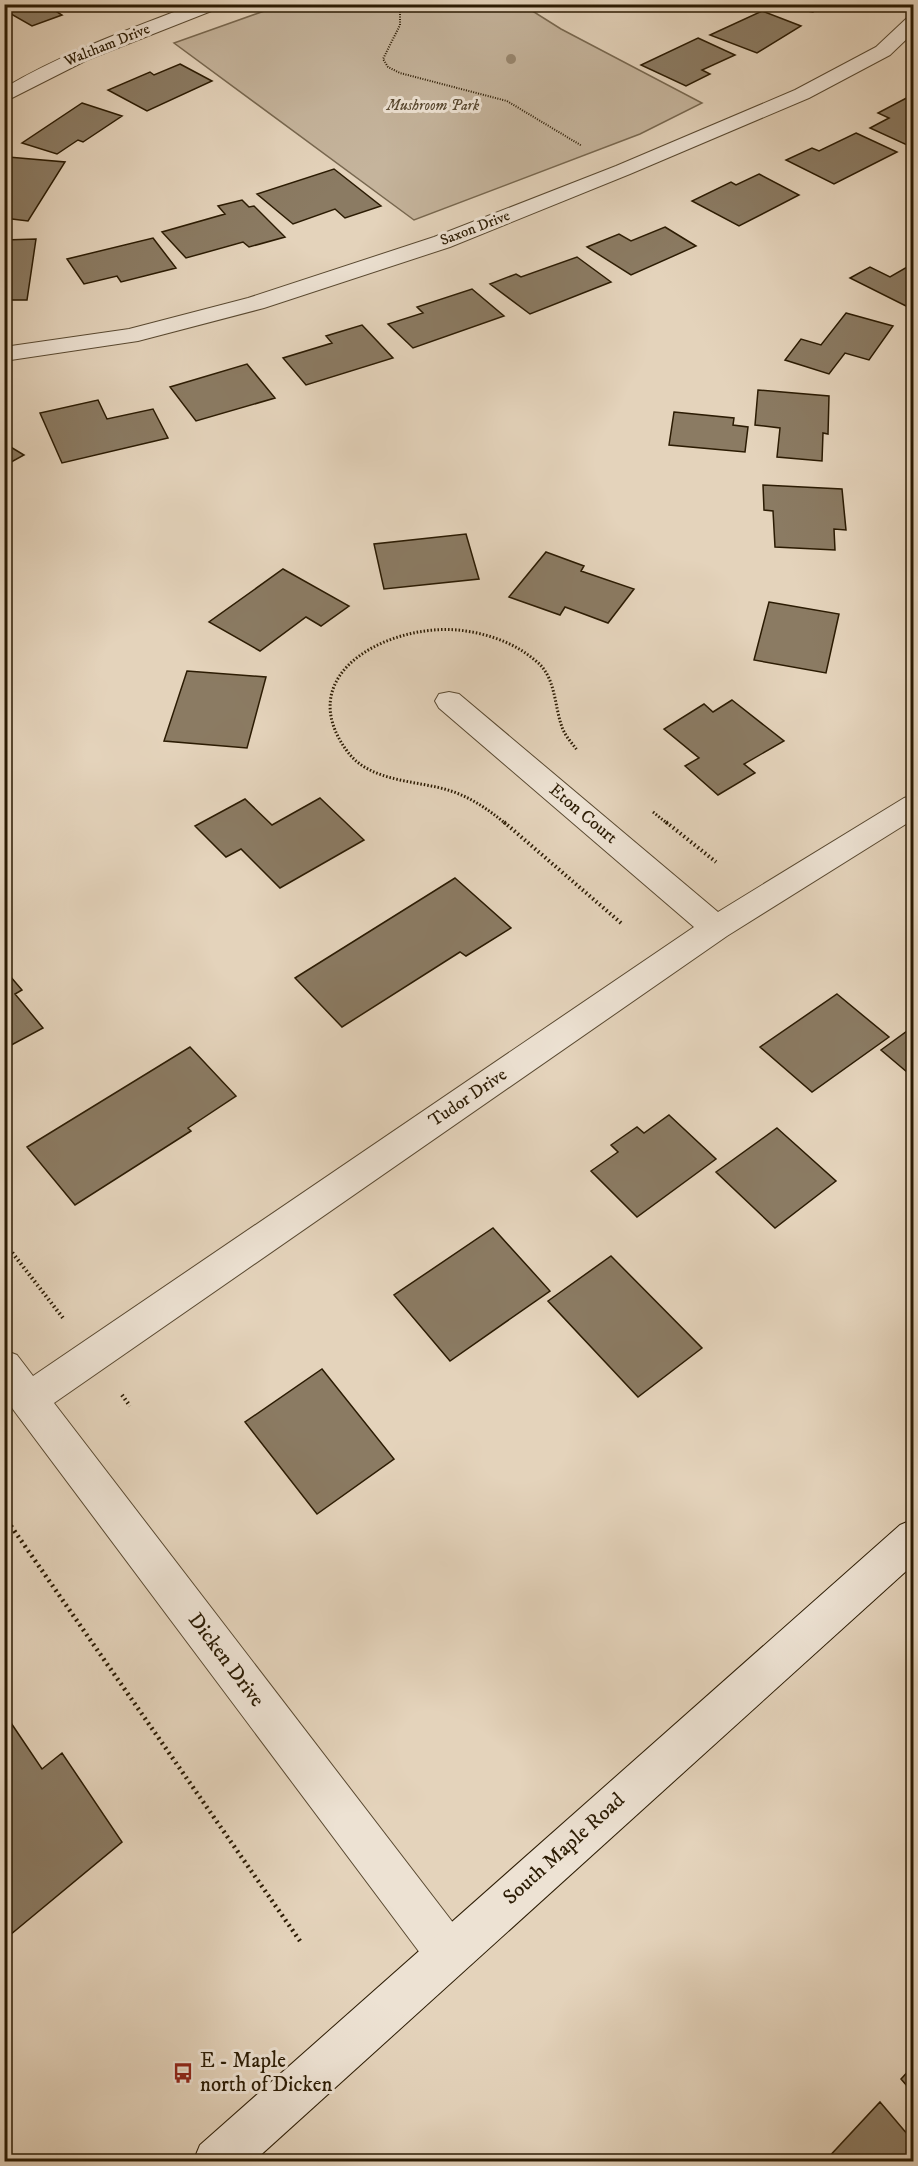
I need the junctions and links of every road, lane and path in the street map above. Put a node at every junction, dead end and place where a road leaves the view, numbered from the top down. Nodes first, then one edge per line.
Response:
1 (213, 4) edge
2 (400, 4) edge
3 (914, 21) edge
4 (4, 96) edge
5 (623, 170) junction
6 (4, 354) edge
7 (449, 701) dead end
8 (914, 805) edge
9 (716, 928) junction
10 (4, 1367) edge
11 (28, 1400) junction
12 (4, 1516) edge
13 (914, 1538) edge
14 (300, 1941) dead end
15 (448, 1953) junction
16 (217, 2162) edge

1 - 4 street, Waltham Drive
2 - 5 path
3 - 5 street, Saxon Drive
5 - 6 street, Saxon Drive
7 - 9 street, Eton Court
8 - 9 street, Tudor Drive
9 - 11 street, Tudor Drive
10 - 11 street, Dicken Drive
11 - 15 street, Dicken Drive
12 - 14 path
13 - 15 street, South Maple Road
15 - 16 street, South Maple Road

